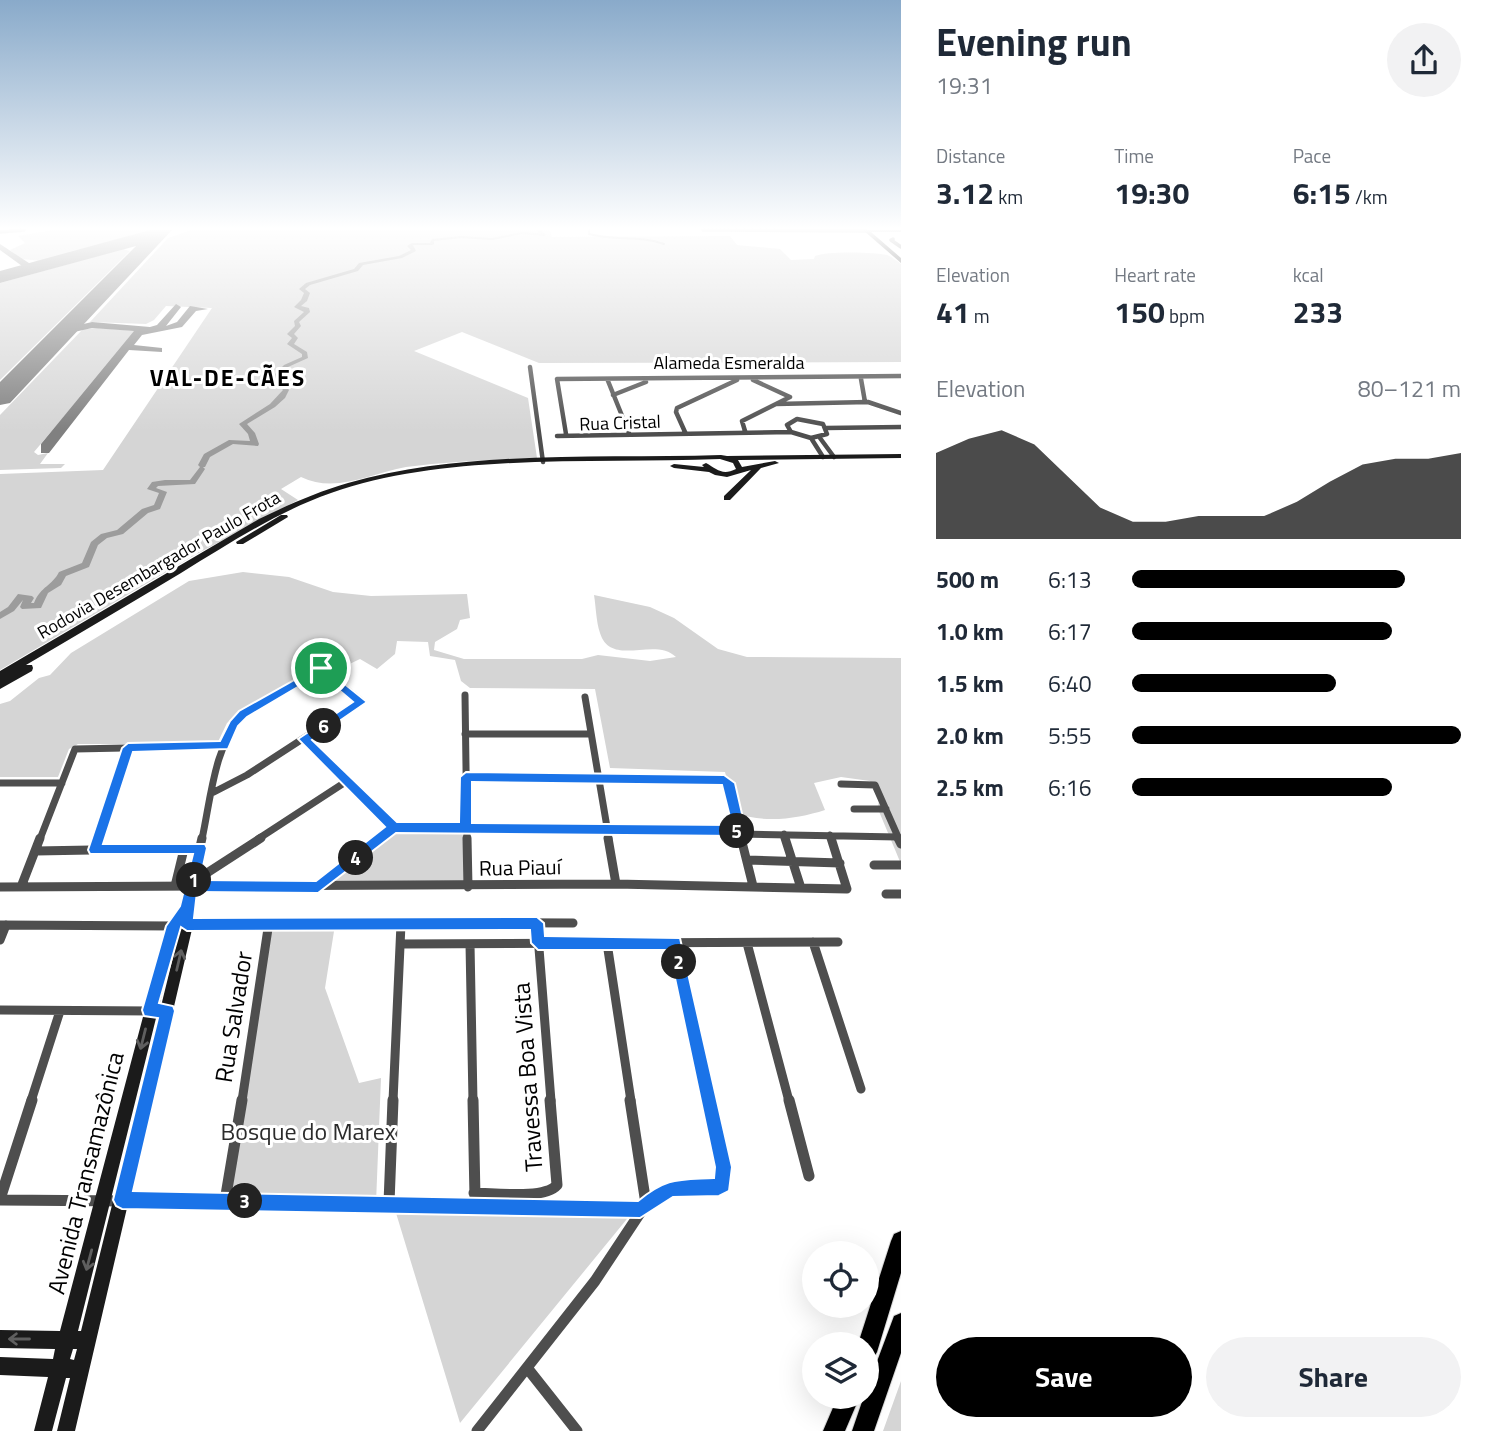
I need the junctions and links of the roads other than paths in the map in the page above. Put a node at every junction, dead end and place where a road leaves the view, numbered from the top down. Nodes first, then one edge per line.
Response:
1 (530, 367) dead end
2 (885, 377) junction
3 (901, 377) edge
4 (761, 378) junction
5 (836, 378) junction
6 (700, 379) junction
7 (861, 379) junction
8 (557, 380) junction
9 (615, 380) junction
10 (737, 380) junction
11 (753, 380) junction
12 (608, 381) junction
13 (708, 381) junction
14 (646, 382) junction
15 (720, 388) junction
16 (613, 395) junction
17 (790, 397) junction
18 (865, 401) junction
19 (806, 403) junction
20 (776, 404) junction
21 (901, 413) edge
22 (901, 429) edge
23 (789, 430) junction
24 (827, 430) junction
25 (745, 431) junction
26 (685, 432) junction
27 (629, 433) junction
28 (716, 433) junction
29 (566, 434) junction
30 (598, 435) junction
31 (811, 438) junction
32 (820, 438) junction
33 (867, 456) junction
34 (725, 457) junction
35 (822, 457) junction
36 (834, 457) junction
37 (712, 458) junction
38 (901, 459) edge
39 (858, 461) junction
40 (543, 462) junction
41 (759, 466) junction
42 (688, 467) junction
43 (710, 470) junction
44 (740, 470) junction
45 (719, 482) dead end
46 (727, 498) dead end
47 (0, 676) edge
48 (0, 685) edge
49 (466, 695) dead end
50 (585, 697) dead end
51 (465, 734) junction
52 (590, 734) junction
53 (304, 739) junction
54 (223, 746) junction
55 (128, 748) junction
56 (466, 777) junction
57 (598, 777) junction
58 (347, 782) junction
59 (0, 783) edge
60 (62, 783) junction
61 (841, 784) dead end
62 (214, 792) junction
63 (855, 809) dead end
64 (886, 809) junction
65 (394, 828) junction
66 (466, 828) junction
67 (606, 830) junction
68 (740, 832) junction
69 (784, 834) junction
70 (830, 835) junction
71 (900, 840) edge
72 (201, 848) junction
73 (184, 849) junction
74 (95, 850) junction
75 (36, 851) junction
76 (747, 860) junction
77 (792, 861) junction
78 (840, 863) junction
79 (874, 865) dead end
80 (901, 865) edge
81 (193, 884) junction
82 (616, 884) junction
83 (175, 886) junction
84 (754, 886) junction
85 (0, 887) edge
86 (21, 887) junction
87 (318, 887) junction
88 (468, 887) junction
89 (801, 888) junction
90 (886, 894) dead end
91 (901, 894) edge
92 (182, 920) junction
93 (269, 922) junction
94 (537, 923) junction
95 (573, 923) dead end
96 (3, 925) edge
97 (401, 925) junction
98 (0, 940) edge
99 (813, 942) junction
100 (838, 942) dead end
101 (538, 943) junction
102 (607, 943) junction
103 (675, 943) junction
104 (747, 943) junction
105 (401, 944) junction
106 (470, 944) junction
107 (0, 1010) edge
108 (150, 1010) junction
109 (60, 1011) junction
110 (167, 1011) junction
111 (861, 1089) dead end
112 (809, 1176) dead end
113 (475, 1199) junction
114 (0, 1200) edge
115 (104, 1200) junction
116 (122, 1200) junction
117 (225, 1201) junction
118 (389, 1203) junction
119 (643, 1207) junction
120 (901, 1241) edge
121 (901, 1323) edge
122 (872, 1332) edge
123 (0, 1339) edge
124 (67, 1340) junction
125 (88, 1340) junction
126 (0, 1366) edge
127 (60, 1368) junction
128 (81, 1369) junction
129 (528, 1369) junction
130 (843, 1409) edge
131 (43, 1431) edge
132 (66, 1431) edge
133 (477, 1431) edge
134 (577, 1431) edge
135 (834, 1431) edge
136 (863, 1431) edge

1 - 40 street
2 - 3 street, Alameda Esmeralda
2 - 5 street, Alameda Esmeralda
2 - 7 street, Alameda Esmeralda
4 - 5 street, Alameda Esmeralda
4 - 6 street, Alameda Esmeralda
4 - 11 street, Alameda Esmeralda
5 - 7 street, Alameda Esmeralda
6 - 9 street, Alameda Esmeralda
6 - 13 street, Alameda Esmeralda
6 - 14 street, Alameda Esmeralda
7 - 18 street
8 - 9 street, Alameda Esmeralda
8 - 12 street, Alameda Esmeralda
8 - 29 street
9 - 12 street, Alameda Esmeralda
9 - 14 street, Alameda Esmeralda
10 - 11 street, Alameda Esmeralda
10 - 13 street, Alameda Esmeralda
10 - 15 street
11 - 17 street
12 - 16 street
13 - 15 street
14 - 16 street
15 - 26 street
16 - 27 street
17 - 19 street
17 - 20 street
18 - 19 street
18 - 21 street
19 - 20 street
20 - 25 street
22 - 24 street
23 - 24 street
23 - 25 street, Rua Cristal
23 - 28 street, Rua Cristal
23 - 31 street
24 - 32 street
25 - 28 street, Rua Cristal
26 - 27 street, Rua Cristal
26 - 28 street, Rua Cristal
27 - 30 street, Rua Cristal
28 - 30 street, Rua Cristal
29 - 30 street, Rua Cristal
29 - 30 street, Rua Cristal
31 - 32 street
31 - 35 street
32 - 36 street
33 - 36 street
33 - 38 street
33 - 39 street
34 - 35 street
34 - 37 street, Rodovia Desembargador Paulo Frota
34 - 44 street
35 - 36 street
37 - 40 street, Rodovia Desembargador Paulo Frota
37 - 43 street
38 - 39 street
39 - 41 street
40 - 47 street, Rodovia Desembargador Paulo Frota
41 - 44 street
41 - 46 street
42 - 43 street, Rodovia Desembargador Paulo Frota
42 - 45 street
42 - 48 street, Rodovia Desembargador Paulo Frota
43 - 44 street, Rodovia Desembargador Paulo Frota
49 - 51 street
50 - 52 street
51 - 52 street
51 - 56 street
52 - 57 street
53 - 54 street
53 - 58 street
53 - 62 street
54 - 55 street
54 - 62 street
55 - 60 street
55 - 74 street
56 - 57 street
56 - 66 street
57 - 67 street
57 - 68 street
58 - 65 street
58 - 81 street
59 - 60 street
60 - 75 street
61 - 64 street
62 - 72 street
63 - 64 street
64 - 71 street
65 - 66 street
65 - 87 street
66 - 67 street
66 - 88 street
67 - 68 street
67 - 82 street
68 - 69 street
68 - 76 street
69 - 70 street
69 - 77 street
70 - 71 street
70 - 78 street
72 - 73 street
72 - 81 street
73 - 74 street
73 - 83 street
74 - 75 street
75 - 86 street
76 - 77 street
76 - 84 street
77 - 78 street
77 - 89 street
78 - 89 street, Rua Piauí
79 - 80 street
81 - 83 street, Rua Piauí
81 - 87 street, Rua Piauí
81 - 92 street
82 - 84 street, Rua Piauí
82 - 88 street, Rua Piauí
83 - 86 street, Rua Piauí
84 - 89 street, Rua Piauí
85 - 86 street, Rua Piauí
87 - 88 street, Rua Piauí
90 - 91 street
92 - 93 street
92 - 96 street
92 - 108 street, Avenida Transamazônica
110 -> 92 street, Avenida Transamazônica
93 - 97 street
93 - 117 street, Rua Salvador
94 - 95 street
94 - 97 street
94 - 101 street, Travessa Boa Vista
96 - 98 street
97 - 105 street
99 - 100 street
99 - 104 street
99 - 111 street
101 - 102 street
101 - 106 street
101 - 113 street, Travessa Boa Vista
102 - 103 street
102 - 119 street
103 - 104 street
103 - 119 street
104 - 112 street
105 - 106 street
105 - 118 street
106 - 113 street
107 - 109 street
108 - 109 street
108 - 110 street
108 -> 115 street, Avenida Transamazônica
109 - 114 street
110 - 116 street, Avenida Transamazônica
113 - 118 street
113 - 119 street
114 - 115 street
115 - 116 street
115 -> 124 street, Avenida Transamazônica
116 - 117 street
116 - 125 street, Avenida Transamazônica
117 - 118 street
119 - 129 street
120 - 122 main road
121 - 136 main road
124 -> 123 street
124 - 125 street
124 - 127 street, Avenida Transamazônica
125 - 128 street, Avenida Transamazônica
126 - 127 street
127 - 128 street
127 - 131 street, Avenida Transamazônica
128 - 132 street, Avenida Transamazônica
129 - 133 street
129 - 134 street
130 - 135 main road

